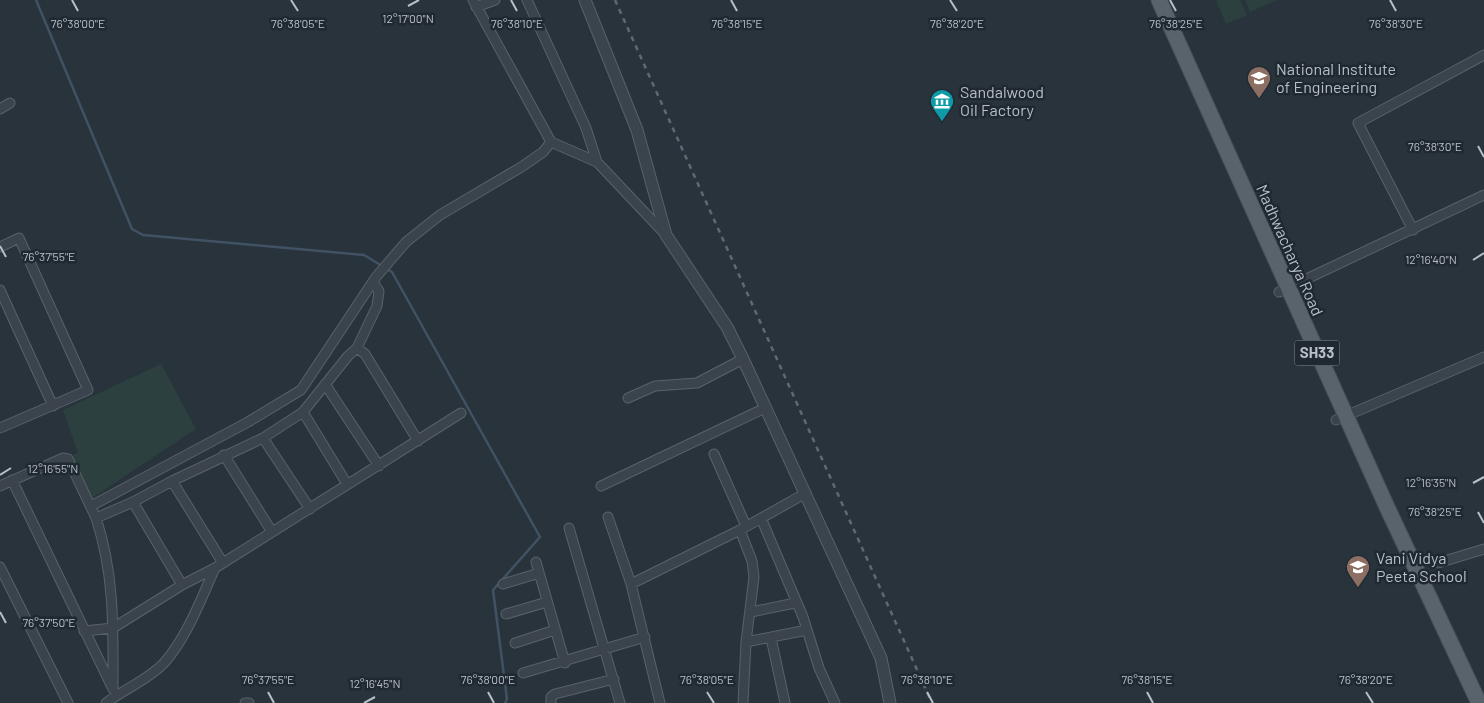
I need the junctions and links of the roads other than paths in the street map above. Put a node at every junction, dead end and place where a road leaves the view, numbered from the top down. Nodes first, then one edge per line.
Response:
1 (495, 0) edge
2 (527, 0) edge
3 (585, 0) edge
4 (1151, 0) edge
5 (1159, 0) edge
6 (475, 4) edge
7 (1484, 55) edge
8 (10, 103) dead end
9 (0, 109) edge
10 (551, 142) junction
11 (597, 162) junction
12 (1484, 195) edge
13 (1413, 230) junction
14 (666, 235) junction
15 (0, 247) edge
16 (374, 279) junction
17 (0, 290) edge
18 (1284, 291) junction
19 (357, 348) junction
20 (1484, 357) edge
21 (743, 359) junction
22 (324, 384) junction
23 (628, 398) dead end
24 (53, 406) junction
25 (765, 408) junction
26 (303, 412) junction
27 (461, 413) dead end
28 (1341, 418) junction
29 (0, 428) edge
30 (263, 438) junction
31 (418, 441) junction
32 (714, 454) dead end
33 (224, 455) junction
34 (379, 466) junction
35 (12, 480) junction
36 (172, 480) junction
37 (347, 484) junction
38 (0, 486) edge
39 (601, 486) dead end
40 (806, 493) junction
41 (133, 502) junction
42 (91, 506) junction
43 (310, 509) junction
44 (608, 517) dead end
45 (96, 518) junction
46 (761, 518) junction
47 (569, 528) dead end
48 (743, 528) junction
49 (272, 532) junction
50 (1484, 549) edge
51 (536, 562) dead end
52 (1438, 563) dead end
53 (219, 565) junction
54 (0, 567) edge
55 (539, 572) junction
56 (504, 584) dead end
57 (631, 584) junction
58 (182, 585) junction
59 (547, 602) junction
60 (795, 603) junction
61 (751, 612) junction
62 (506, 614) dead end
63 (113, 628) junction
64 (555, 630) junction
65 (807, 630) junction
66 (84, 631) junction
67 (645, 637) junction
68 (771, 638) junction
69 (746, 642) junction
70 (515, 643) dead end
71 (606, 650) junction
72 (565, 663) junction
73 (523, 674) dead end
74 (614, 679) junction
75 (114, 692) junction
76 (68, 703) edge
77 (106, 703) edge
78 (551, 703) edge
79 (620, 703) edge
80 (660, 703) edge
81 (743, 703) edge
82 (785, 703) edge
83 (834, 703) edge
84 (890, 703) edge
85 (1469, 703) edge
86 (1479, 703) edge

1 - 6 street
2 - 11 street
3 - 14 street
4 - 18 main road, Madhwacharya Road
5 - 18 main road, Madhwacharya Road / SH33
6 - 10 street
7 - 13 street
8 - 9 street
10 - 11 street
10 - 16 street
11 - 14 street
12 - 13 street
13 - 18 street
14 - 21 street
15 - 24 street
16 - 19 street
16 - 42 street
17 - 24 street
18 - 28 main road, Madhwacharya Road / SH33
19 - 22 street
19 - 31 street
20 - 28 street
21 - 23 street
21 - 25 street
22 - 26 street
22 - 34 street
24 - 29 street
25 - 39 street
25 - 40 street
26 - 30 street
26 - 37 street
27 - 31 street
28 - 85 main road, Madhwacharya Road
28 - 86 main road, Madhwacharya Road / SH33
30 - 33 street
30 - 43 street
31 - 34 street
32 - 48 street
33 - 36 street
33 - 49 street
34 - 37 street
35 - 38 street
35 - 42 street
35 - 66 street
36 - 41 street
36 - 53 street
37 - 43 street
40 - 46 street
40 - 84 street
41 - 45 street
41 - 58 street
42 - 45 street
43 - 49 street
44 - 57 street
45 - 63 street
46 - 48 street
46 - 60 street
47 - 71 street
48 - 57 street
48 - 61 street
49 - 53 street
50 - 52 street
51 - 55 street
53 - 58 street
53 - 75 street
54 - 76 street
55 - 56 street
55 - 59 street
57 - 67 street
58 - 63 street
59 - 62 street
59 - 64 street
60 - 61 street
60 - 65 street
61 - 69 street
63 - 66 street
63 - 75 street
64 - 70 street
64 - 72 street
65 - 68 street
65 - 83 street
66 - 75 street
67 - 71 street
67 - 80 street
68 - 69 street
68 - 82 street
69 - 81 street
71 - 72 street
71 - 74 street
72 - 73 street
74 - 78 street
74 - 79 street
75 - 77 street

